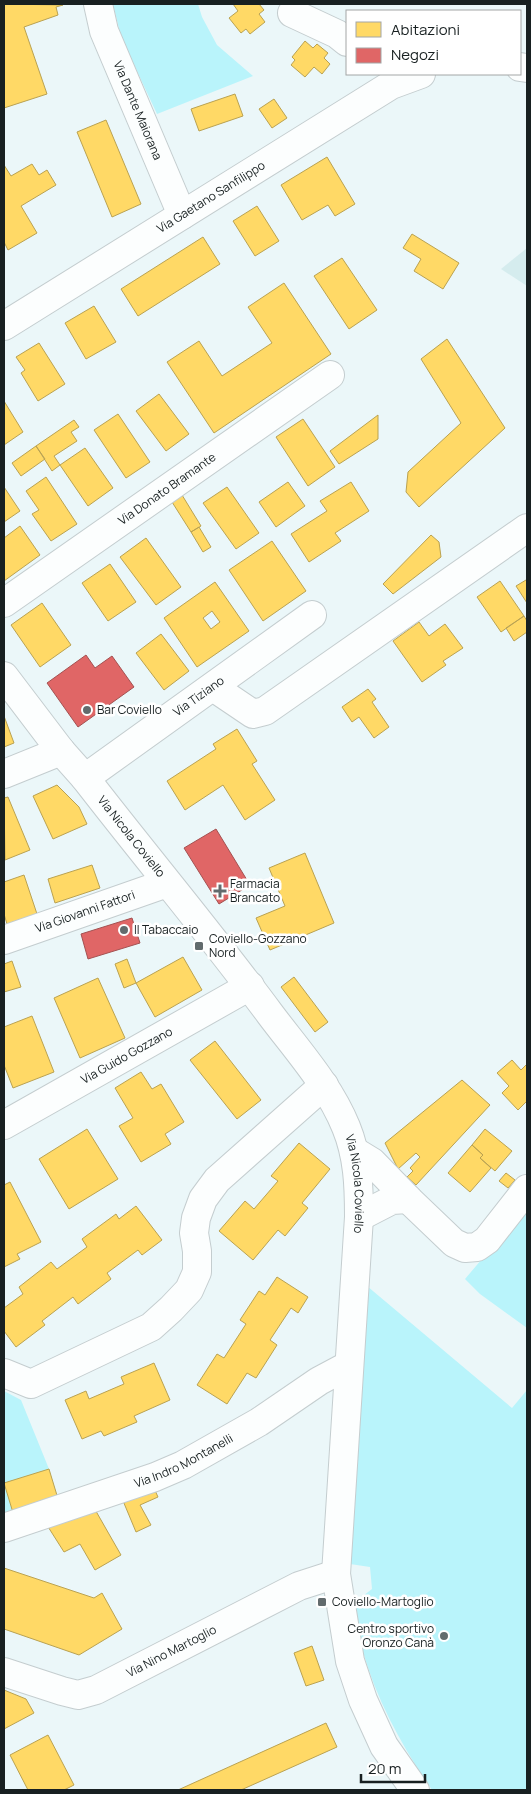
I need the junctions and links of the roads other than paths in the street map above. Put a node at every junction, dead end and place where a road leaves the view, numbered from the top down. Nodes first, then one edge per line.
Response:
1 (98, 4) edge
2 (292, 13) dead end
3 (344, 35) edge
4 (414, 75) edge
5 (386, 79) edge
6 (182, 215) junction
7 (4, 326) edge
8 (330, 374) dead end
9 (527, 528) edge
10 (4, 603) edge
11 (312, 616) dead end
12 (4, 676) edge
13 (213, 687) junction
14 (61, 751) junction
15 (4, 774) edge
16 (85, 778) junction
17 (167, 883) junction
18 (4, 940) edge
19 (250, 986) junction
20 (324, 1085) junction
21 (4, 1125) edge
22 (354, 1152) junction
23 (527, 1190) edge
24 (408, 1199) junction
25 (359, 1217) junction
26 (350, 1364) junction
27 (4, 1373) edge
28 (4, 1528) edge
29 (336, 1574) junction
30 (4, 1672) edge
31 (415, 1790) edge

1 - 6 street, Via Dante Maiorana
2 - 3 street
4 - 5 street, Via Gaetano Sanfilippo
5 - 6 street, Via Gaetano Sanfilippo
6 - 7 street, Via Gaetano Sanfilippo
8 - 10 street, Via Donato Bramante
9 - 13 street
11 - 13 street, Via Tiziano
12 - 14 street, Via Nicola Coviello
13 - 16 street, Via Tiziano
14 - 15 street
14 - 16 street, Via Nicola Coviello
16 - 17 street, Via Nicola Coviello
17 - 18 street, Via Giovanni Fattori
17 - 19 street, Via Nicola Coviello
19 - 20 street, Via Nicola Coviello
19 - 21 street, Via Guido Gozzano
20 - 22 street, Via Nicola Coviello
20 - 27 street
22 - 24 street
22 - 25 street, Via Nicola Coviello
23 - 24 street
24 - 25 street
25 - 26 street, Via Nicola Coviello
26 - 28 street, Via Indro Montanelli
26 - 29 street, Via Nicola Coviello
29 - 30 street, Via Nino Martoglio
29 - 31 street, Via Nicola Coviello

